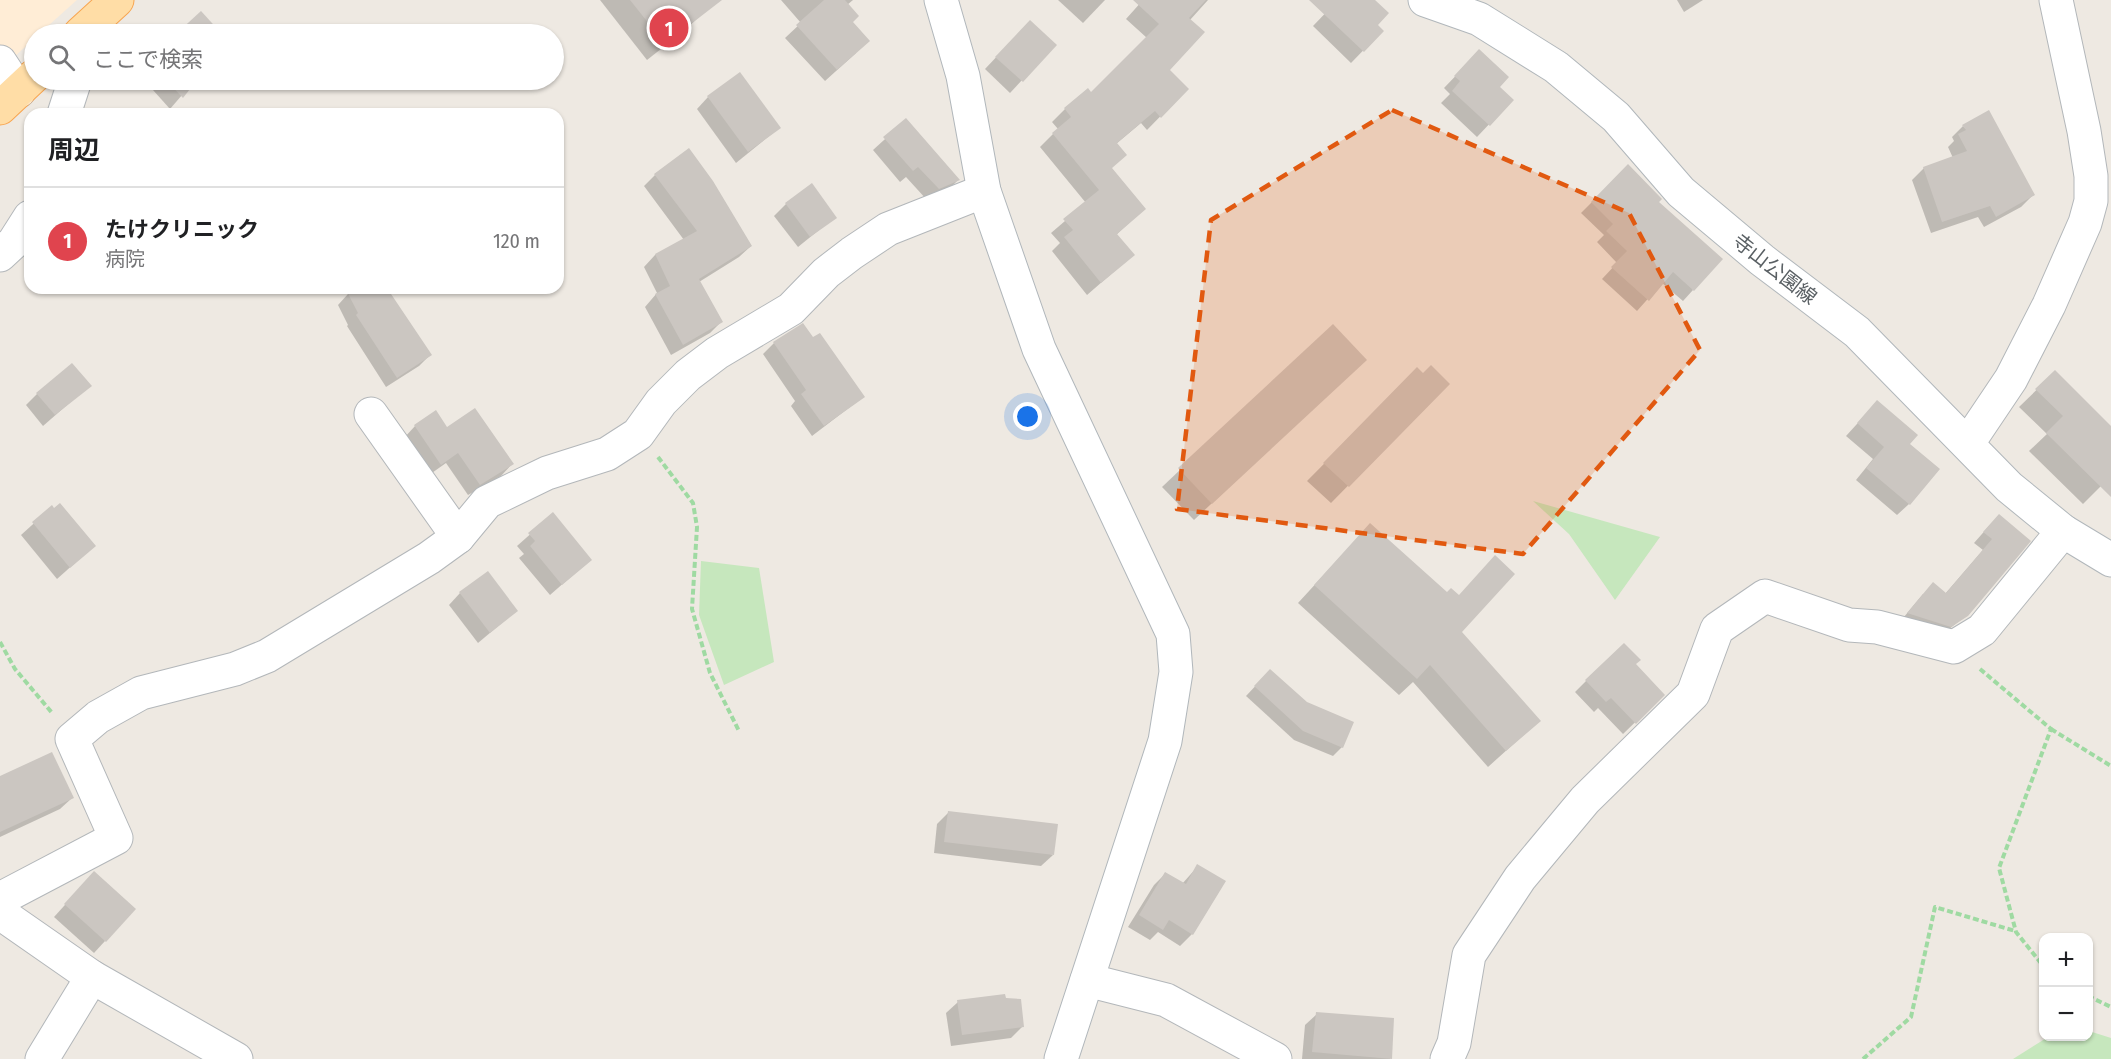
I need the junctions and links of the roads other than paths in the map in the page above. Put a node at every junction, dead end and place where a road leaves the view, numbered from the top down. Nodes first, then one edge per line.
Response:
1 (941, 0) edge
2 (1425, 0) edge
3 (2056, 0) edge
4 (0, 62) edge
5 (72, 90) edge
6 (18, 92) edge
7 (66, 108) edge
8 (984, 191) junction
9 (24, 226) edge
10 (0, 255) edge
11 (370, 414) dead end
12 (1968, 443) junction
13 (2063, 531) junction
14 (458, 537) junction
15 (2111, 560) edge
16 (0, 899) edge
17 (0, 913) edge
18 (92, 976) junction
19 (1087, 980) junction
20 (42, 1059) edge
21 (236, 1059) edge
22 (1060, 1059) edge
23 (1275, 1059) edge
24 (1447, 1059) edge

1 - 8 street
2 - 12 street, 寺山公園線
3 - 12 street
4 - 6 street
5 - 7 street
8 - 14 street
8 - 19 street
9 - 10 street
11 - 14 street
12 - 13 street, 寺山公園線
13 - 15 street, 寺山公園線
13 - 24 street
14 - 16 street
17 - 18 street
18 - 20 street
18 - 21 street
19 - 22 street
19 - 23 street

